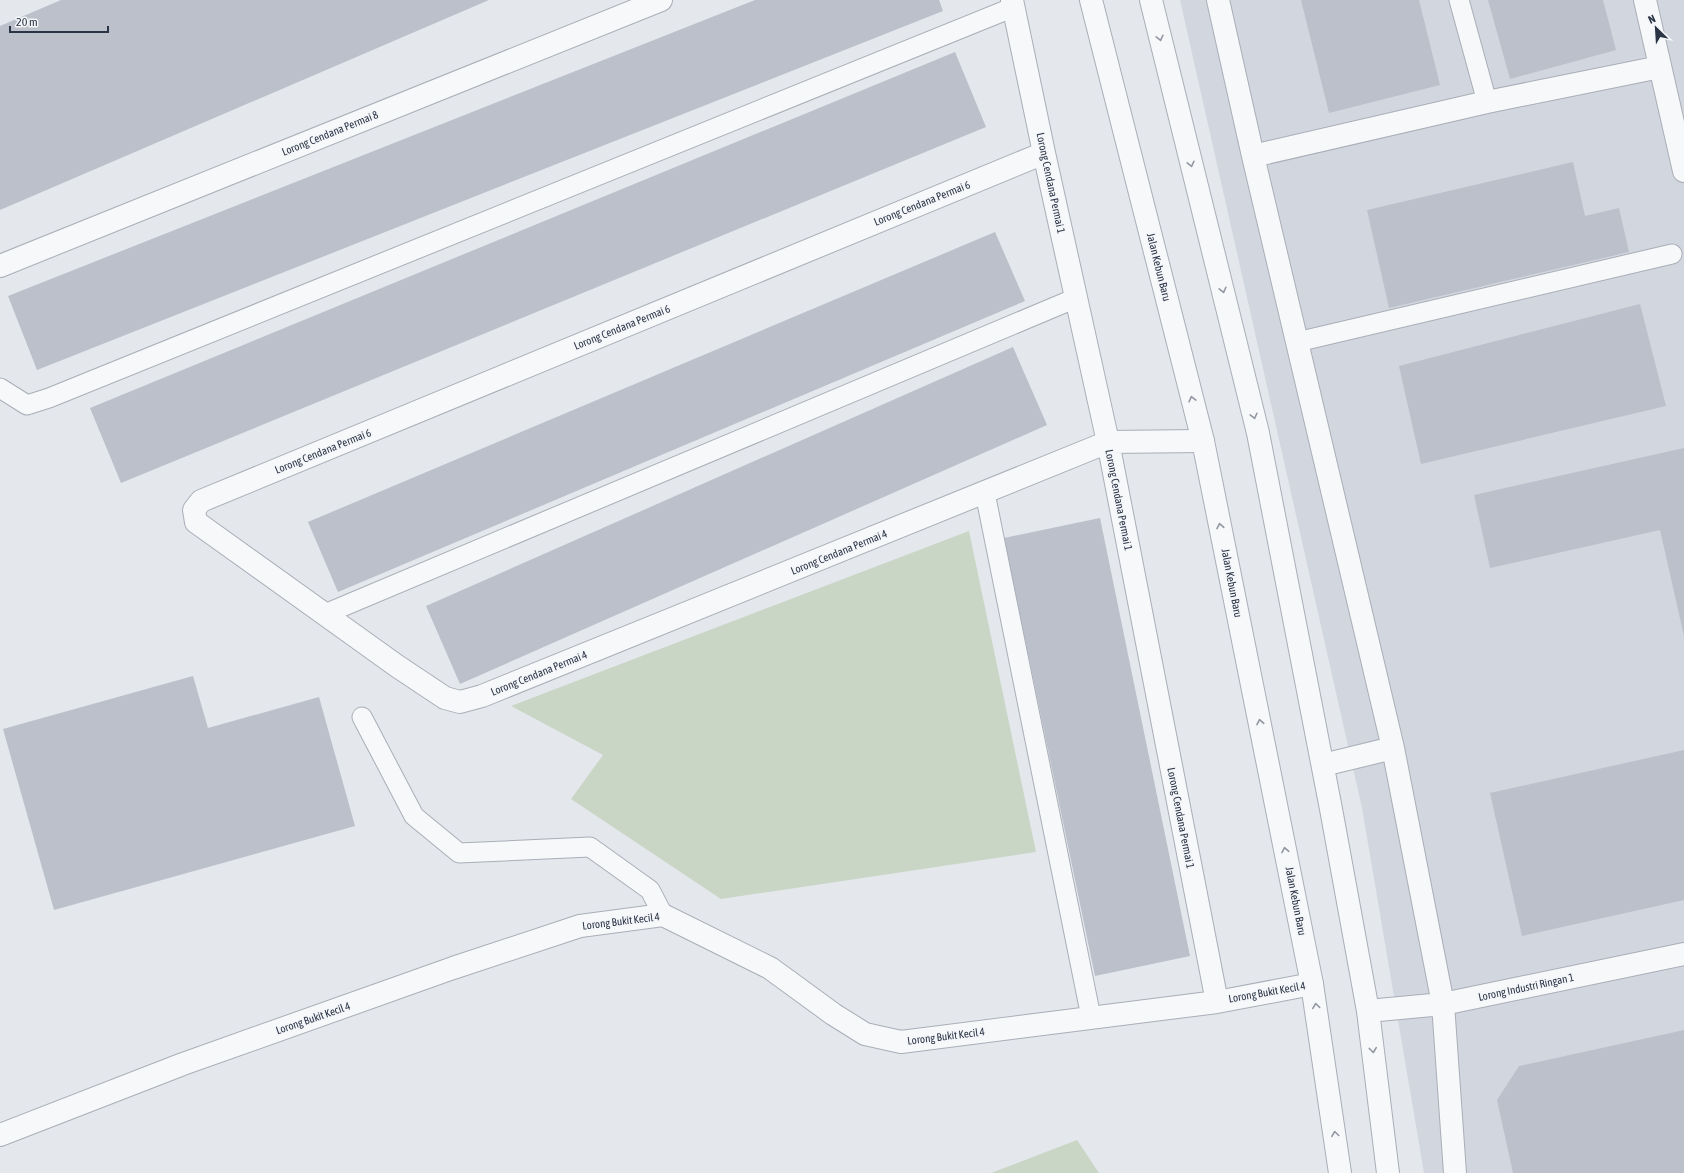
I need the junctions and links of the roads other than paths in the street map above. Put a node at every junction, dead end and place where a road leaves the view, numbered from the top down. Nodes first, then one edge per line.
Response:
1 (661, 0) edge
2 (1091, 0) edge
3 (1151, 0) edge
4 (1218, 0) edge
5 (1459, 0) edge
6 (1644, 0) edge
7 (1013, 4) edge
8 (1660, 67) junction
9 (1487, 102) junction
10 (1044, 153) junction
11 (1253, 156) junction
12 (1684, 171) edge
13 (1672, 254) dead end
14 (0, 266) edge
15 (1076, 298) junction
16 (1297, 342) junction
17 (0, 388) edge
18 (1203, 441) junction
19 (1108, 442) junction
20 (985, 493) junction
21 (201, 501) joint
22 (325, 614) junction
23 (362, 717) dead end
24 (1393, 748) junction
25 (1323, 765) junction
26 (663, 915) junction
27 (1684, 954) edge
28 (1312, 984) junction
29 (1217, 1002) junction
30 (1443, 1004) junction
31 (1368, 1012) junction
32 (1091, 1017) junction
33 (0, 1135) edge
34 (1340, 1173) edge
35 (1388, 1173) edge
36 (1455, 1173) edge

1 - 14 street, Lorong Cendana Permai 8
18 -> 2 street, Jalan Kebun Baru
3 -> 25 street
4 - 11 street
5 - 9 lane
6 - 8 street
7 - 10 street, Lorong Cendana Permai 1
7 - 17 lane
8 - 9 street
8 - 12 street
9 - 11 street
10 - 15 street, Lorong Cendana Permai 1
10 - 21 street, Lorong Cendana Permai 6
11 - 16 street
13 - 16 lane
15 - 19 street, Lorong Cendana Permai 1
15 - 22 lane
16 - 24 street
18 - 19 street, Lorong Cendana Permai 4
28 -> 18 street, Jalan Kebun Baru
19 - 20 street, Lorong Cendana Permai 4
19 - 29 street, Lorong Cendana Permai 1
20 - 22 street, Lorong Cendana Permai 4
20 - 32 lane
21 - 22 street, Lorong Cendana Permai 4
23 - 26 lane
24 - 25 street
24 - 30 street
25 - 31 street
26 - 32 street, Lorong Bukit Kecil 4
26 - 33 street, Lorong Bukit Kecil 4
27 - 30 street, Lorong Industri Ringan 1
28 - 29 street, Lorong Bukit Kecil 4
34 -> 28 street, Jalan Kebun Baru
29 - 32 street, Lorong Bukit Kecil 4
30 - 31 street, Lorong Industri Ringan 1
30 - 36 street
31 -> 35 street

